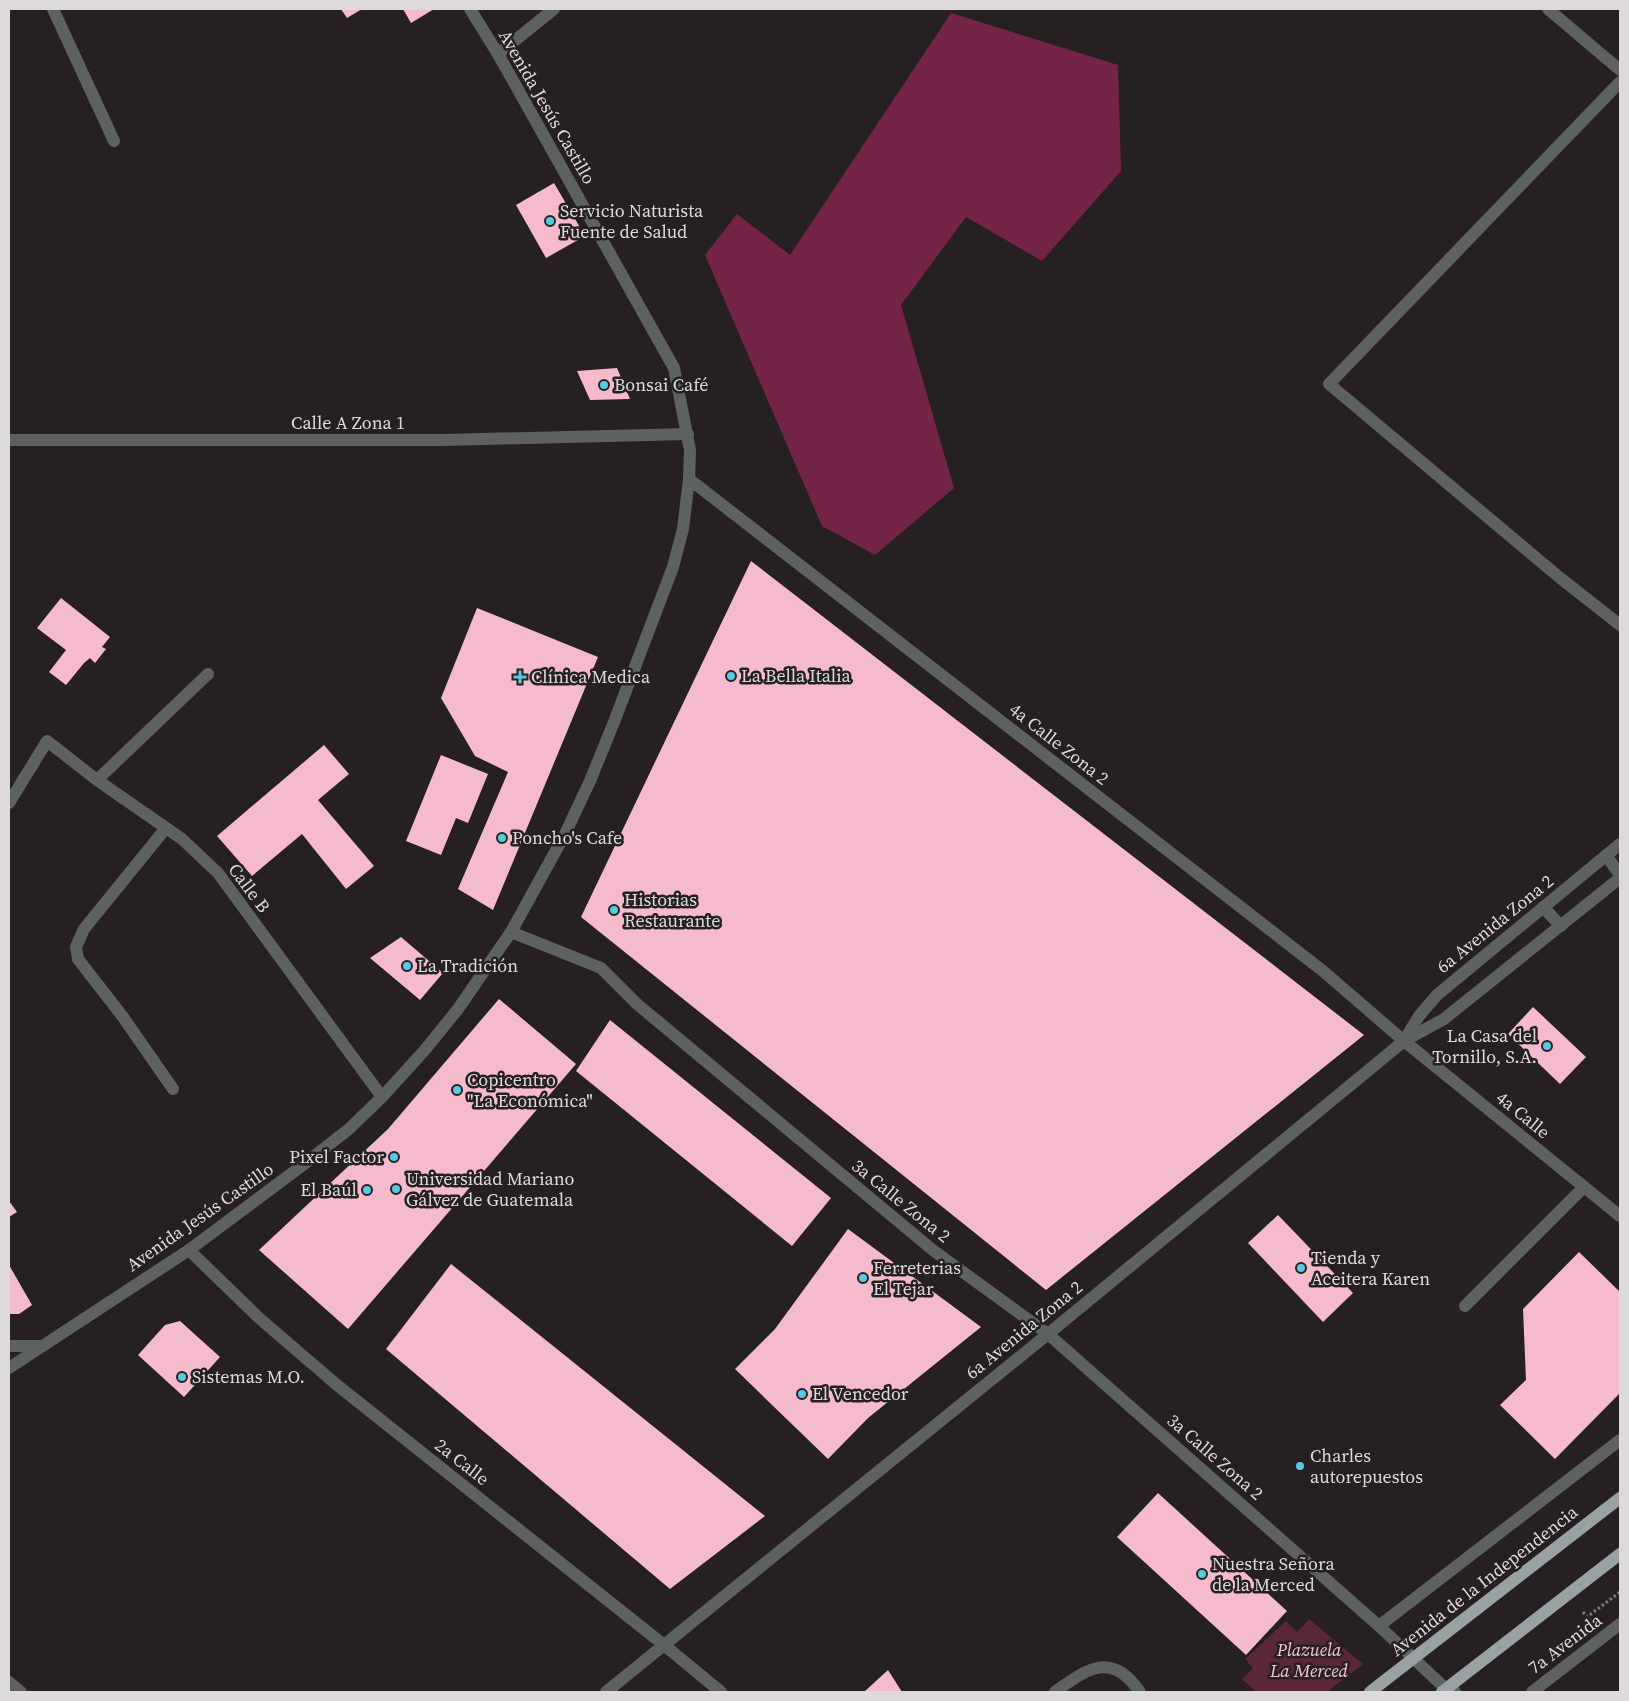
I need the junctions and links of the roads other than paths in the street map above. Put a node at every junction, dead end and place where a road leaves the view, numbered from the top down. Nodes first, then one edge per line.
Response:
1 (53, 9) edge
2 (470, 9) edge
3 (554, 9) edge
4 (1548, 9) edge
5 (498, 54) junction
6 (1620, 70) edge
7 (1620, 82) edge
8 (114, 142) dead end
9 (688, 434) junction
10 (9, 440) edge
11 (689, 479) junction
12 (1620, 625) edge
13 (208, 674) dead end
14 (97, 780) junction
15 (9, 802) edge
16 (166, 828) junction
17 (1620, 844) edge
18 (1606, 855) junction
19 (1620, 876) edge
20 (1543, 907) junction
21 (1561, 926) junction
22 (511, 932) junction
23 (1404, 1041) junction
24 (173, 1089) dead end
25 (382, 1097) junction
26 (1584, 1187) junction
27 (1620, 1216) edge
28 (189, 1250) junction
29 (1465, 1306) dead end
30 (1048, 1334) junction
31 (9, 1346) edge
32 (42, 1346) junction
33 (9, 1368) edge
34 (1620, 1440) edge
35 (1620, 1498) edge
36 (1620, 1554) edge
37 (1620, 1624) edge
38 (1379, 1626) junction
39 (664, 1645) junction
40 (1413, 1659) junction
41 (9, 1682) edge
42 (1448, 1691) edge
43 (21, 1692) edge
44 (606, 1692) edge
45 (721, 1692) edge
46 (1055, 1692) edge
47 (1140, 1692) edge
48 (1370, 1692) edge
49 (1532, 1692) edge

1 - 8 street
2 - 5 street, Avenida Jesús Castillo
3 - 5 street
4 - 6 street
5 - 9 street, Avenida Jesús Castillo
7 - 12 street
9 - 10 street, Calle A Zona 1
9 - 11 street, Avenida Jesús Castillo
11 - 22 street, Avenida Jesús Castillo
11 - 23 street, 4a Calle Zona 2
13 - 14 street
14 - 15 street, Calle B
14 - 16 street, Calle B
16 - 24 street
16 - 25 street, Calle B
17 - 18 street, 6a Avenida Zona 2
18 - 19 street
18 - 20 street, 6a Avenida Zona 2
19 - 21 street, 6a Avenida Zona 2
20 - 21 street
20 - 23 street, 6a Avenida Zona 2
21 - 23 street, 6a Avenida Zona 2
22 - 25 street, Avenida Jesús Castillo
22 - 30 street, 3a Calle Zona 2
23 - 26 street, 4a Calle
23 - 30 street, 6a Avenida Zona 2
25 - 28 street, Avenida Jesús Castillo
26 - 27 street, 4a Calle
26 - 29 street
28 - 32 street, Avenida Jesús Castillo
28 - 39 street, 2a Calle
30 - 38 street, 3a Calle Zona 2
30 - 39 street, 6a Avenida Zona 2
31 - 32 street
32 - 33 street, Avenida Jesús Castillo
34 - 38 street
35 - 40 main road, Avenida de la Independencia
36 - 42 main road
37 - 49 street, 7a Avenida
38 - 40 street, 3a Calle Zona 2
39 - 44 street, 6a Avenida Zona 2
39 - 45 street, 2a Calle
40 - 42 street, 3a Calle Zona 2
40 - 48 main road, Avenida de la Independencia
41 - 43 street
46 - 47 street

